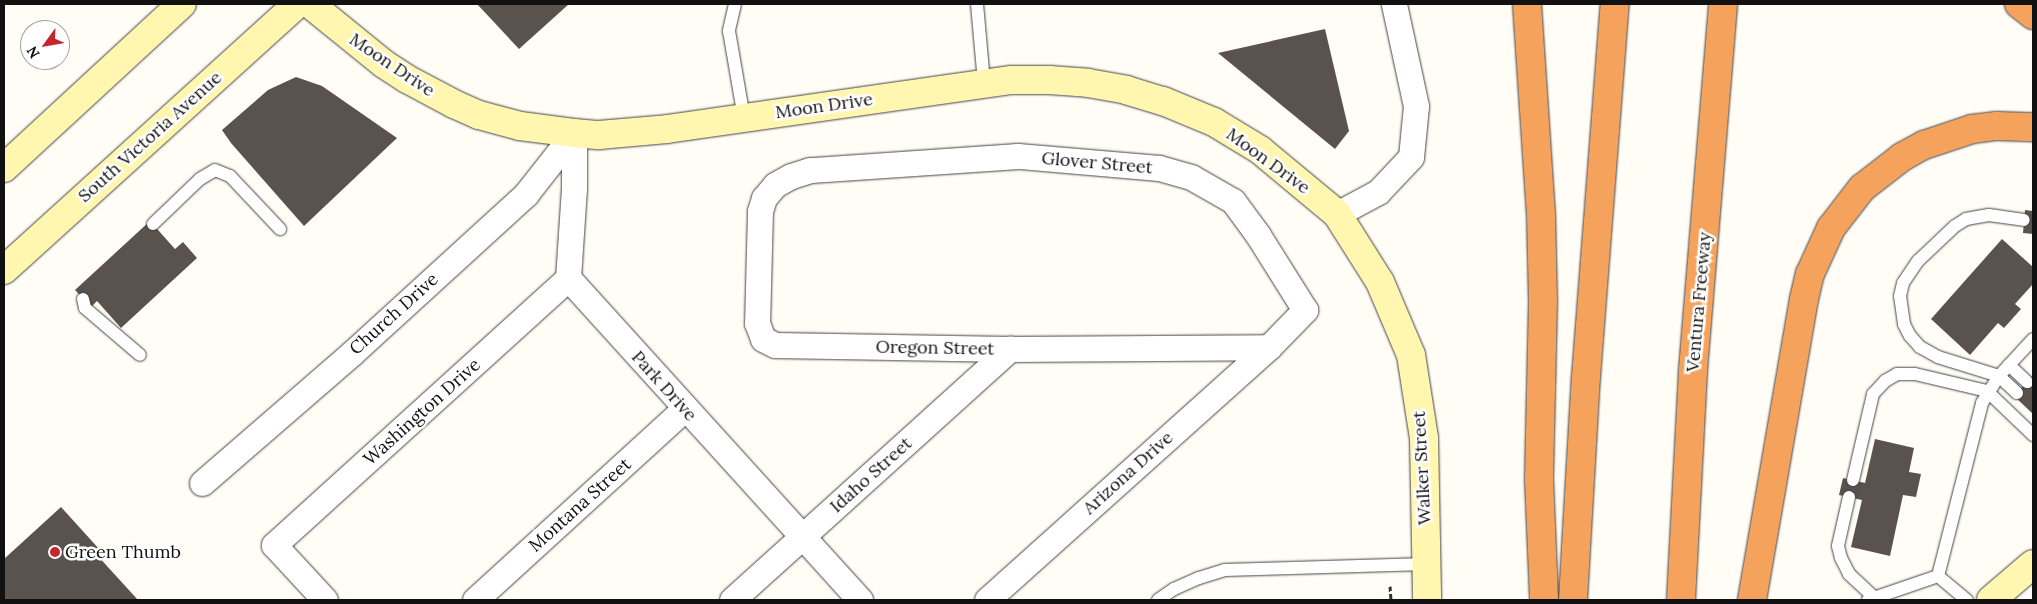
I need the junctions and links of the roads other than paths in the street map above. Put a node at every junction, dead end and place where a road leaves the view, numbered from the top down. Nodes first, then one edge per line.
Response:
1 (182, 4) edge
2 (297, 4) edge
3 (310, 4) edge
4 (735, 4) edge
5 (977, 4) edge
6 (1394, 4) edge
7 (1526, 4) edge
8 (1615, 4) edge
9 (1723, 4) edge
10 (2019, 4) edge
11 (2033, 14) edge
12 (984, 82) junction
13 (744, 118) junction
14 (2033, 127) edge
15 (574, 133) junction
16 (4, 168) edge
17 (775, 184) joint
18 (1337, 214) junction
19 (2024, 220) dead end
20 (153, 224) dead end
21 (280, 229) dead end
22 (4, 270) edge
23 (568, 278) junction
24 (83, 299) dead end
25 (1269, 347) junction
26 (2031, 347) edge
27 (1010, 349) junction
28 (140, 355) dead end
29 (2009, 365) junction
30 (1999, 376) junction
31 (2027, 382) dead end
32 (1987, 391) junction
33 (2017, 393) dead end
34 (684, 409) junction
35 (2033, 435) edge
36 (1853, 480) dead end
37 (202, 484) dead end
38 (1849, 497) dead end
39 (802, 536) junction
40 (1426, 564) junction
41 (2033, 564) edge
42 (1938, 576) junction
43 (1871, 598) edge
44 (325, 600) edge
45 (475, 600) edge
46 (732, 600) edge
47 (860, 600) edge
48 (986, 600) edge
49 (1158, 600) edge
50 (1428, 600) edge
51 (1544, 600) edge
52 (1573, 600) edge
53 (1681, 600) edge
54 (1752, 600) edge
55 (1967, 600) edge
56 (1991, 600) edge

1 - 16 street
2 - 22 street, South Victoria Avenue
3 - 15 street, Moon Drive
4 - 13 lane
5 - 12 lane
6 - 18 street
7 - 51 highway
8 - 52 highway
9 - 53 highway, Ventura Freeway
10 - 11 highway
12 - 13 street, Moon Drive
12 - 18 street, Moon Drive
13 - 15 street, Moon Drive
14 - 54 highway
15 - 23 street
15 - 37 street, Church Drive
17 - 25 street, Glover Street
17 - 27 street, Oregon Street
18 - 40 street, Walker Street
19 - 30 lane
20 - 21 lane
23 - 34 street, Park Drive
23 - 44 street, Washington Drive
24 - 28 lane
25 - 27 street, Oregon Street
25 - 48 street, Arizona Drive
26 - 29 lane
27 - 39 street, Idaho Street
29 - 30 lane
29 - 31 lane
30 - 32 lane
30 - 33 lane
32 - 35 lane
32 - 36 lane
32 - 42 lane
34 - 39 street, Park Drive
34 - 45 street, Montana Street
38 - 43 lane
39 - 46 street, Idaho Street
39 - 47 street, Park Drive
40 - 49 lane
40 - 50 street, Walker Street
41 - 56 street
42 - 43 lane
42 - 55 lane

